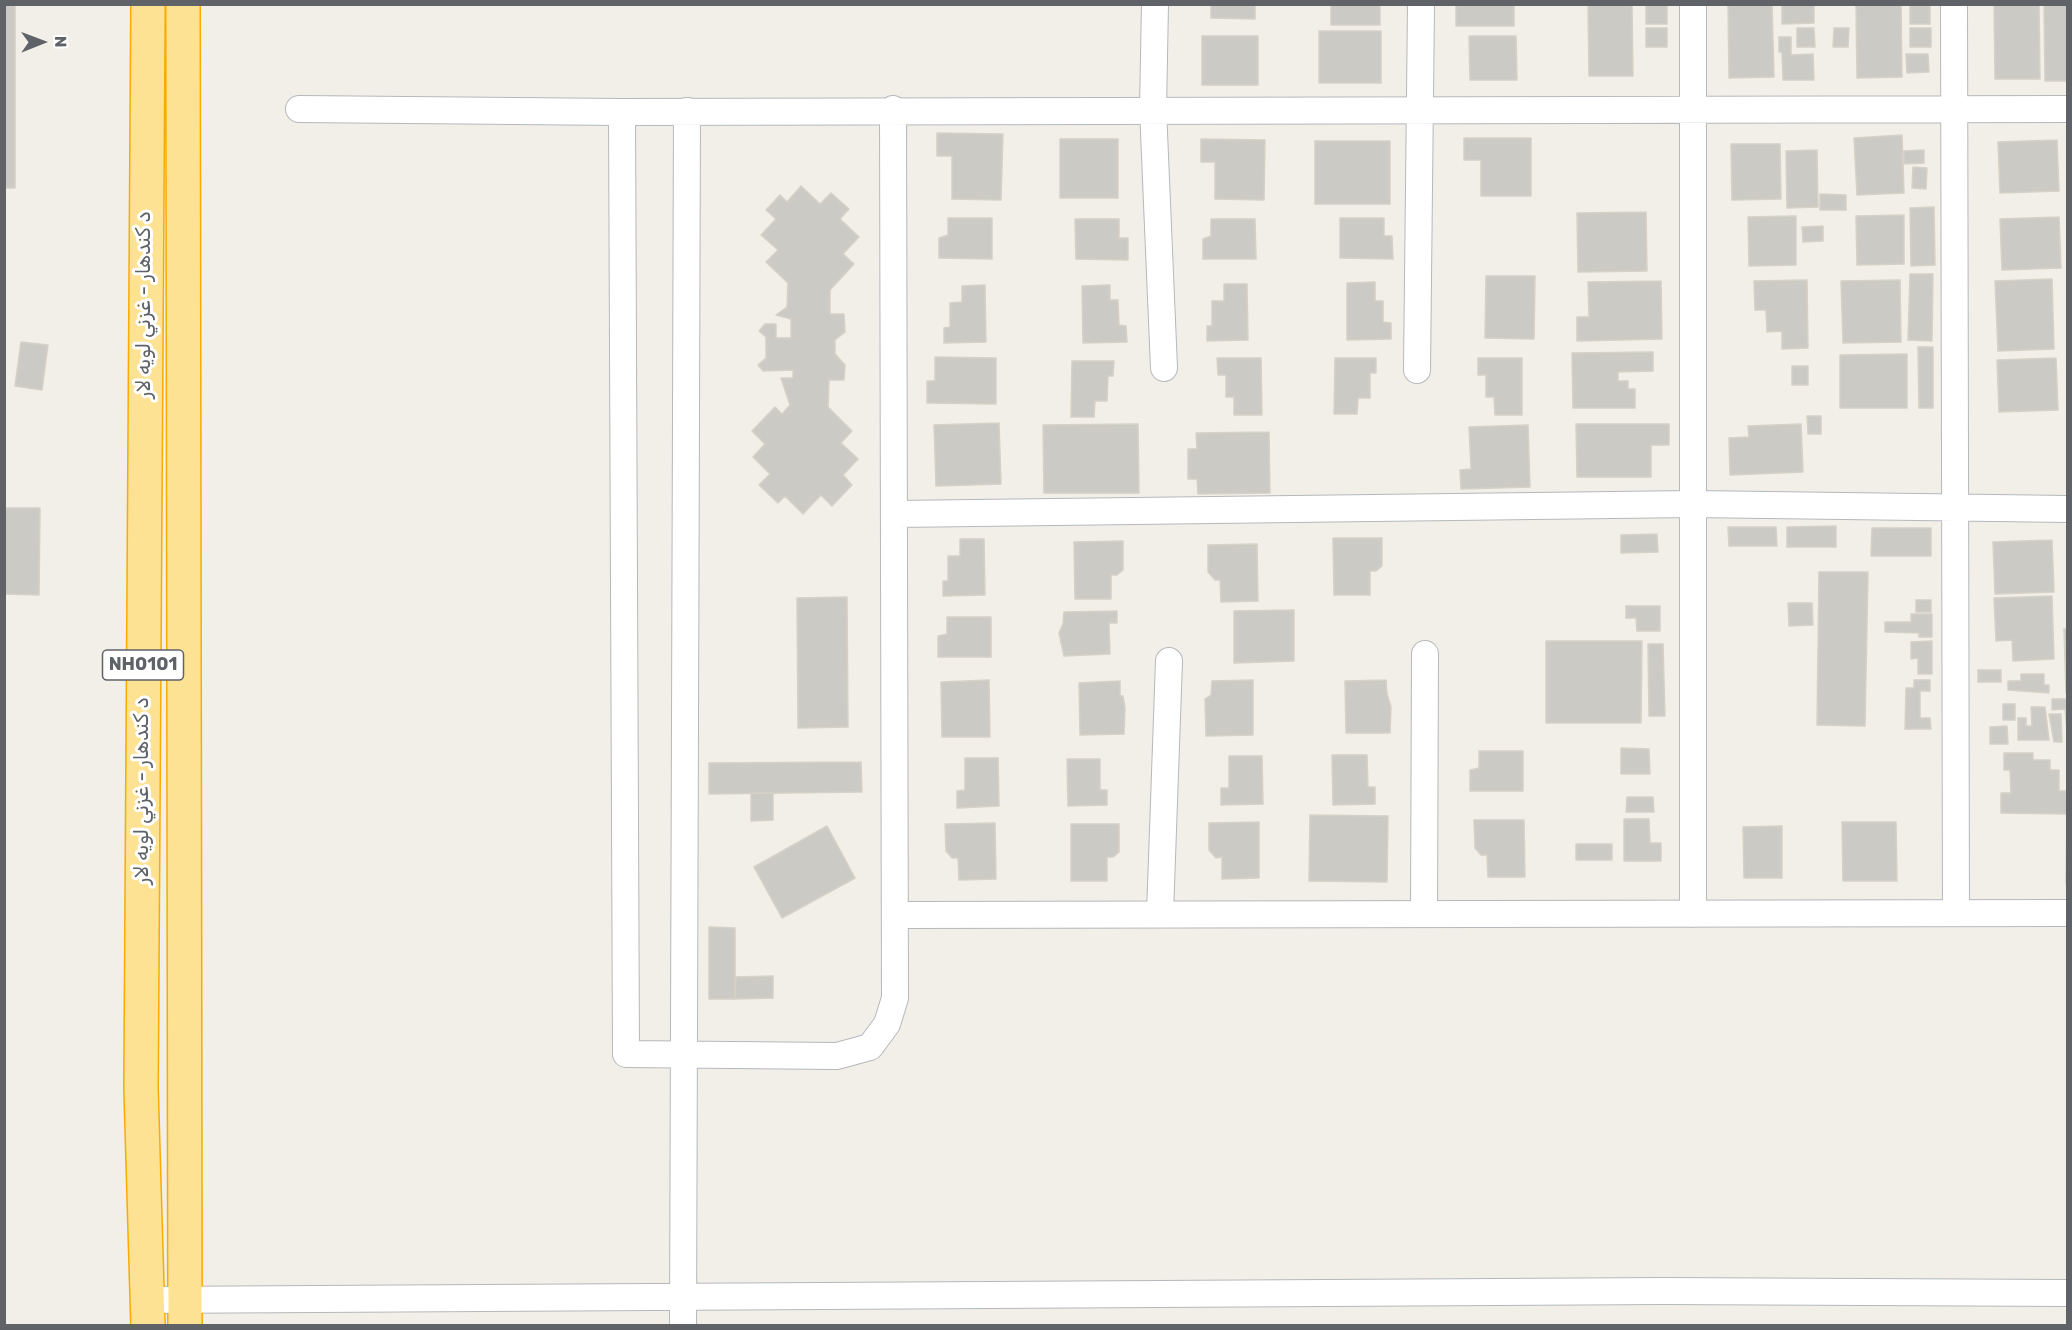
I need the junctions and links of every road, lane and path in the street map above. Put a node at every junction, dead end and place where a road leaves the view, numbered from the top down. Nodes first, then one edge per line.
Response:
1 (148, 4) edge
2 (183, 4) edge
3 (1155, 4) edge
4 (1421, 4) edge
5 (1693, 4) edge
6 (1954, 4) edge
7 (299, 109) dead end
8 (893, 109) junction
9 (1153, 109) junction
10 (1419, 109) junction
11 (1693, 109) junction
12 (1954, 109) junction
13 (2067, 109) edge
14 (687, 111) junction
15 (622, 112) junction
16 (1164, 368) dead end
17 (1417, 370) dead end
18 (1693, 504) junction
19 (2067, 508) edge
20 (1955, 509) junction
21 (895, 514) junction
22 (1425, 654) dead end
23 (1169, 661) dead end
24 (2067, 913) edge
25 (1160, 914) junction
26 (1424, 914) junction
27 (1693, 914) junction
28 (1956, 914) junction
29 (897, 915) junction
30 (685, 1056) junction
31 (2067, 1293) edge
32 (683, 1295) junction
33 (148, 1313) edge
34 (185, 1313) edge
35 (683, 1326) edge

1 - 33 highway, د کندهار - غزني لويه لار / NH0101
2 - 34 highway, د کندهار - غزني لويه لار / NH0101
3 - 9 street
4 - 10 street
5 - 11 street
6 - 12 street
7 - 15 street
8 - 9 street
8 - 14 street
8 - 21 street
9 - 10 street
9 - 16 street
10 - 11 street
10 - 17 street
11 - 12 street
11 - 18 street
12 - 13 street
12 - 20 street
14 - 15 street
14 - 30 street
15 - 30 street
18 - 20 street
18 - 21 street
18 - 27 street
19 - 20 street
20 - 28 street
21 - 29 street
22 - 26 street
23 - 25 street
24 - 28 street
25 - 26 street
25 - 29 street
26 - 27 street
27 - 28 street
29 - 30 street
30 - 32 street
31 - 32 street
32 - 34 street
32 - 35 street
33 - 34 street

